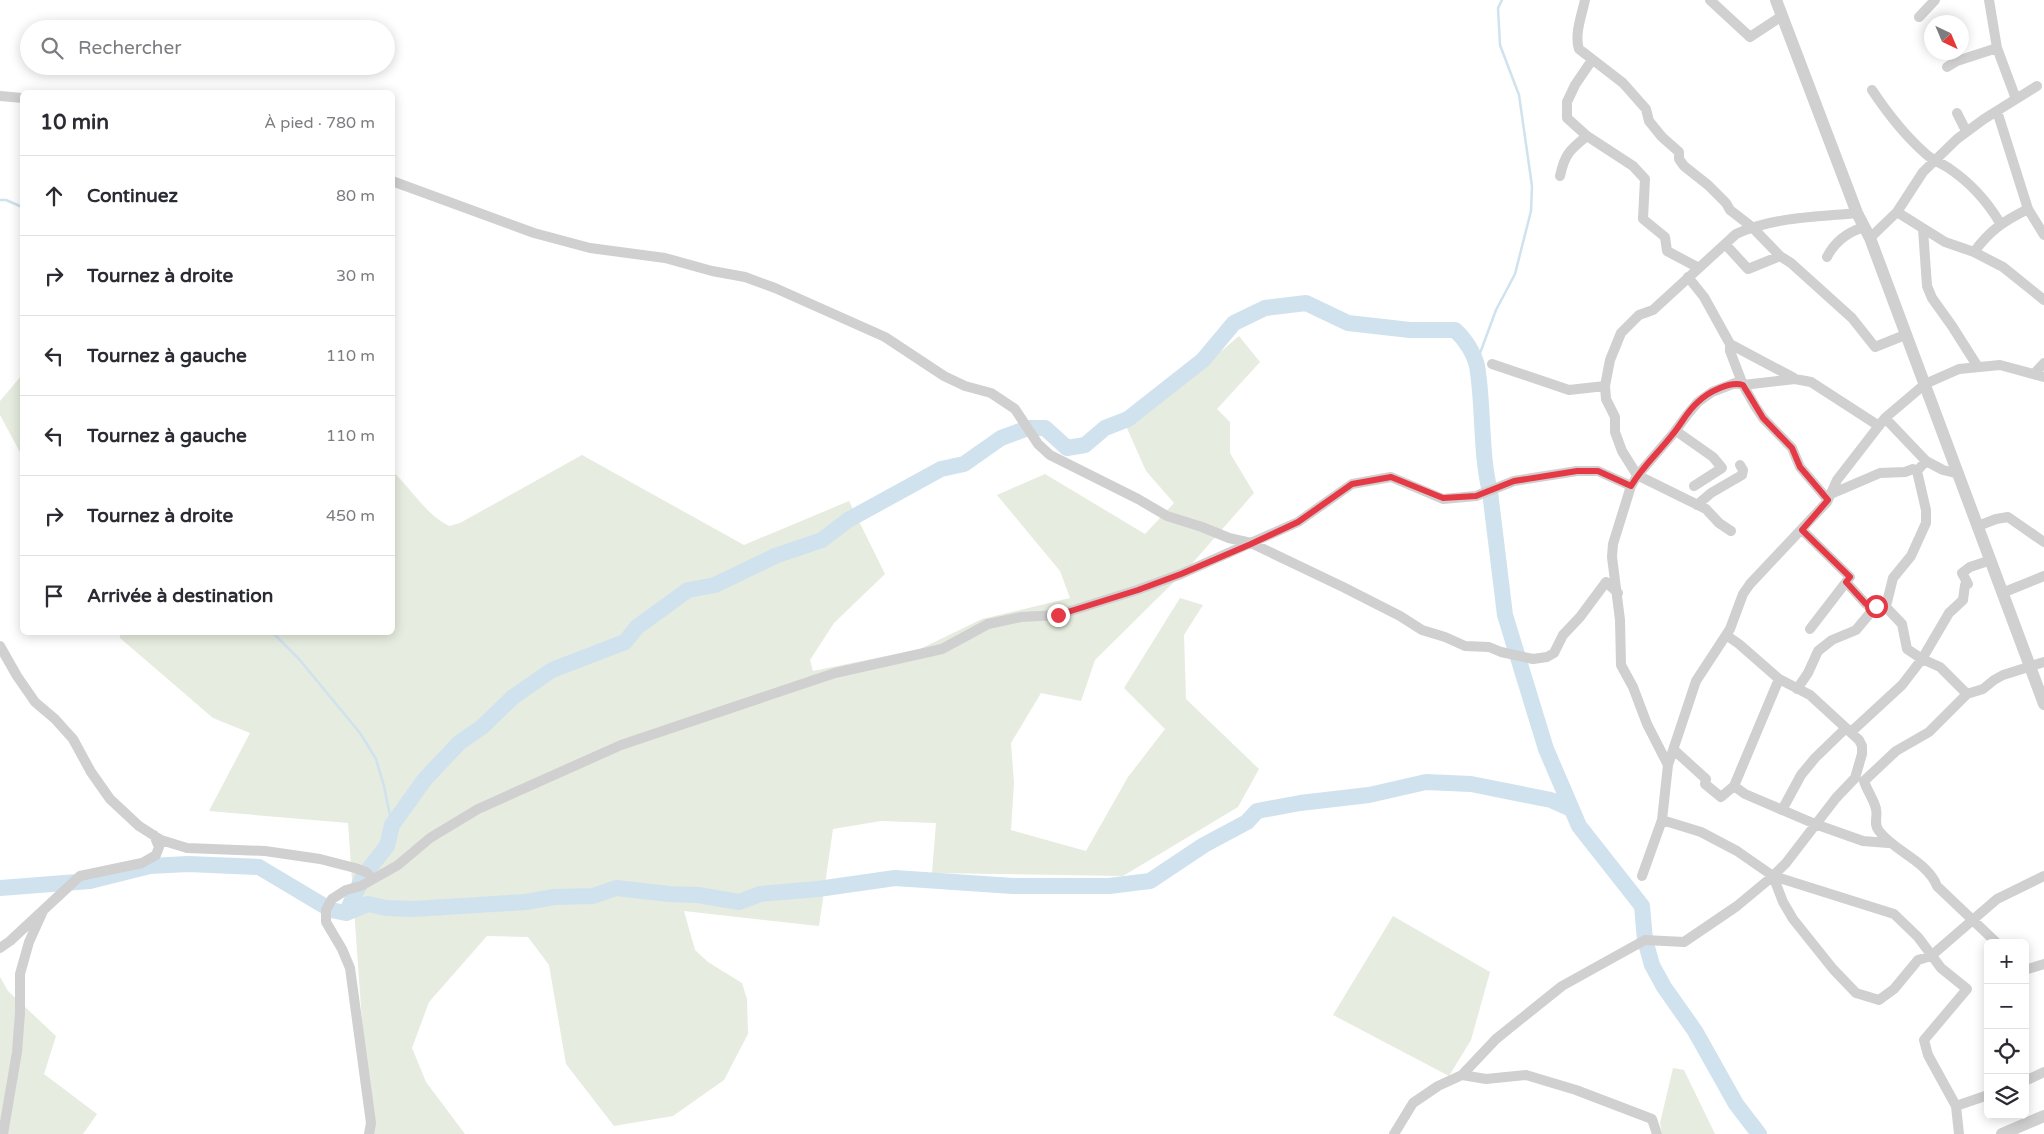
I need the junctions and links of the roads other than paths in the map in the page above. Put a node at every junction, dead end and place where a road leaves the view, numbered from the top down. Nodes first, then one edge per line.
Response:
1 (1585, 0) edge
2 (1710, 0) edge
3 (1776, 0) edge
4 (1935, 0) edge
5 (1989, 0) edge
6 (1782, 16) junction
7 (1919, 17) dead end
8 (1996, 48) junction
9 (1592, 60) junction
10 (1947, 67) dead end
11 (2037, 86) dead end
12 (1872, 90) dead end
13 (0, 96) edge
14 (20, 98) edge
15 (2016, 99) junction
16 (1997, 111) junction
17 (1957, 113) dead end
18 (1966, 131) junction
19 (1587, 136) junction
20 (1936, 161) junction
21 (1560, 176) dead end
22 (395, 182) edge
23 (2028, 209) junction
24 (1897, 212) junction
25 (1857, 213) junction
26 (2000, 223) junction
27 (1752, 227) junction
28 (1923, 230) junction
29 (1867, 232) junction
30 (2044, 235) edge
31 (1725, 244) junction
32 (1974, 252) junction
33 (1780, 256) junction
34 (1827, 257) dead end
35 (1699, 268) junction
36 (1688, 277) junction
37 (2044, 300) edge
38 (1906, 336) junction
39 (1730, 344) junction
40 (2044, 363) edge
41 (1492, 364) dead end
42 (1978, 367) junction
43 (2040, 375) edge
44 (1795, 378) junction
45 (1925, 384) junction
46 (1743, 385) junction
47 (1605, 386) junction
48 (1882, 422) junction
49 (1676, 431) junction
50 (1926, 461) junction
51 (1740, 465) dead end
52 (1917, 471) junction
53 (1959, 474) junction
54 (1637, 475) junction
55 (1631, 486) junction
56 (1694, 486) dead end
57 (1830, 497) junction
58 (1697, 505) junction
59 (1978, 526) junction
60 (1802, 530) junction
61 (1731, 531) dead end
62 (2044, 542) edge
63 (1251, 544) junction
64 (1991, 560) junction
65 (2044, 576) edge
66 (1846, 582) junction
67 (1618, 592) junction
68 (2002, 593) junction
69 (1881, 606) junction
70 (1810, 629) dead end
71 (1726, 635) junction
72 (0, 646) edge
73 (1922, 659) junction
74 (2044, 662) edge
75 (2030, 668) junction
76 (1779, 679) junction
77 (1797, 689) junction
78 (1967, 694) junction
79 (2044, 704) edge
80 (1848, 730) junction
81 (1674, 750) junction
82 (1668, 765) junction
83 (1859, 780) junction
84 (1734, 786) junction
85 (1782, 810) junction
86 (1662, 820) junction
87 (1815, 824) junction
88 (154, 835) junction
89 (1888, 843) junction
90 (1642, 876) dead end
91 (1773, 876) junction
92 (2044, 876) edge
93 (373, 879) junction
94 (43, 911) junction
95 (1972, 920) junction
96 (1993, 939) edge
97 (0, 948) edge
98 (1931, 956) junction
99 (2044, 964) edge
100 (2029, 969) edge
101 (2044, 1072) edge
102 (1462, 1075) junction
103 (2029, 1079) edge
104 (1984, 1096) edge
105 (1956, 1106) junction
106 (2044, 1116) edge
107 (3, 1134) edge
108 (370, 1134) edge
109 (1394, 1134) edge
110 (1657, 1134) edge
111 (1960, 1134) edge
112 (2002, 1134) edge

1 - 9 street
2 - 6 street
3 - 6 street
4 - 7 street
5 - 8 street
6 - 25 street
8 - 10 street
8 - 15 street
9 - 19 street
9 - 27 street
11 - 15 street
12 - 20 street
13 - 14 street
15 - 16 street
16 - 18 street
16 - 23 street
17 - 18 street
18 - 20 street
19 - 21 street
19 - 35 street
20 - 24 street
20 - 26 street
22 - 63 street
23 - 26 street
23 - 30 street
24 - 28 street
24 - 29 street
25 - 27 street
25 - 29 street
26 - 32 street
27 - 31 street
27 - 33 street
28 - 32 street
28 - 42 street
29 - 34 street
29 - 38 street
31 - 33 street
31 - 35 street
32 - 37 street
33 - 38 street
35 - 36 street
36 - 39 street
36 - 47 street
38 - 45 street
39 - 44 street
39 - 46 street
40 - 43 street
41 - 47 street
42 - 43 street
42 - 45 street
44 - 46 street
44 - 48 street
45 - 48 street
45 - 53 street
46 - 49 street
46 - 57 street
47 - 54 street
48 - 50 street
48 - 57 street
49 - 54 street
49 - 56 street
50 - 52 street
50 - 53 street
51 - 58 street
52 - 57 street
52 - 69 street
53 - 59 street
54 - 55 street
54 - 58 street
55 - 63 street
55 - 67 street
57 - 60 street
58 - 61 street
59 - 62 street
59 - 64 street
60 - 66 street
60 - 71 street
63 - 67 street
63 - 93 street
64 - 68 street
64 - 73 street
65 - 68 street
66 - 69 street
66 - 70 street
67 - 82 street
68 - 75 street
69 - 73 street
69 - 77 street
71 - 76 street
71 - 81 street
72 - 88 street
73 - 78 street
73 - 80 street
74 - 75 street
75 - 78 street
75 - 79 street
76 - 77 street
76 - 84 street
77 - 80 street
78 - 83 street
80 - 83 street
80 - 85 street
81 - 82 street
81 - 84 street
82 - 86 street
83 - 87 street
83 - 89 street
84 - 85 street
85 - 87 street
86 - 90 street
86 - 91 street
87 - 89 street
87 - 91 street
88 - 93 street
88 - 94 street
89 - 95 street
91 - 98 street
91 - 98 street
91 - 102 street
92 - 95 street
93 - 108 street
94 - 97 street
94 - 107 street
95 - 96 street
95 - 98 street
98 - 105 street
99 - 100 street
101 - 103 street
102 - 109 street
102 - 110 street
104 - 105 street
105 - 111 street
106 - 112 street

